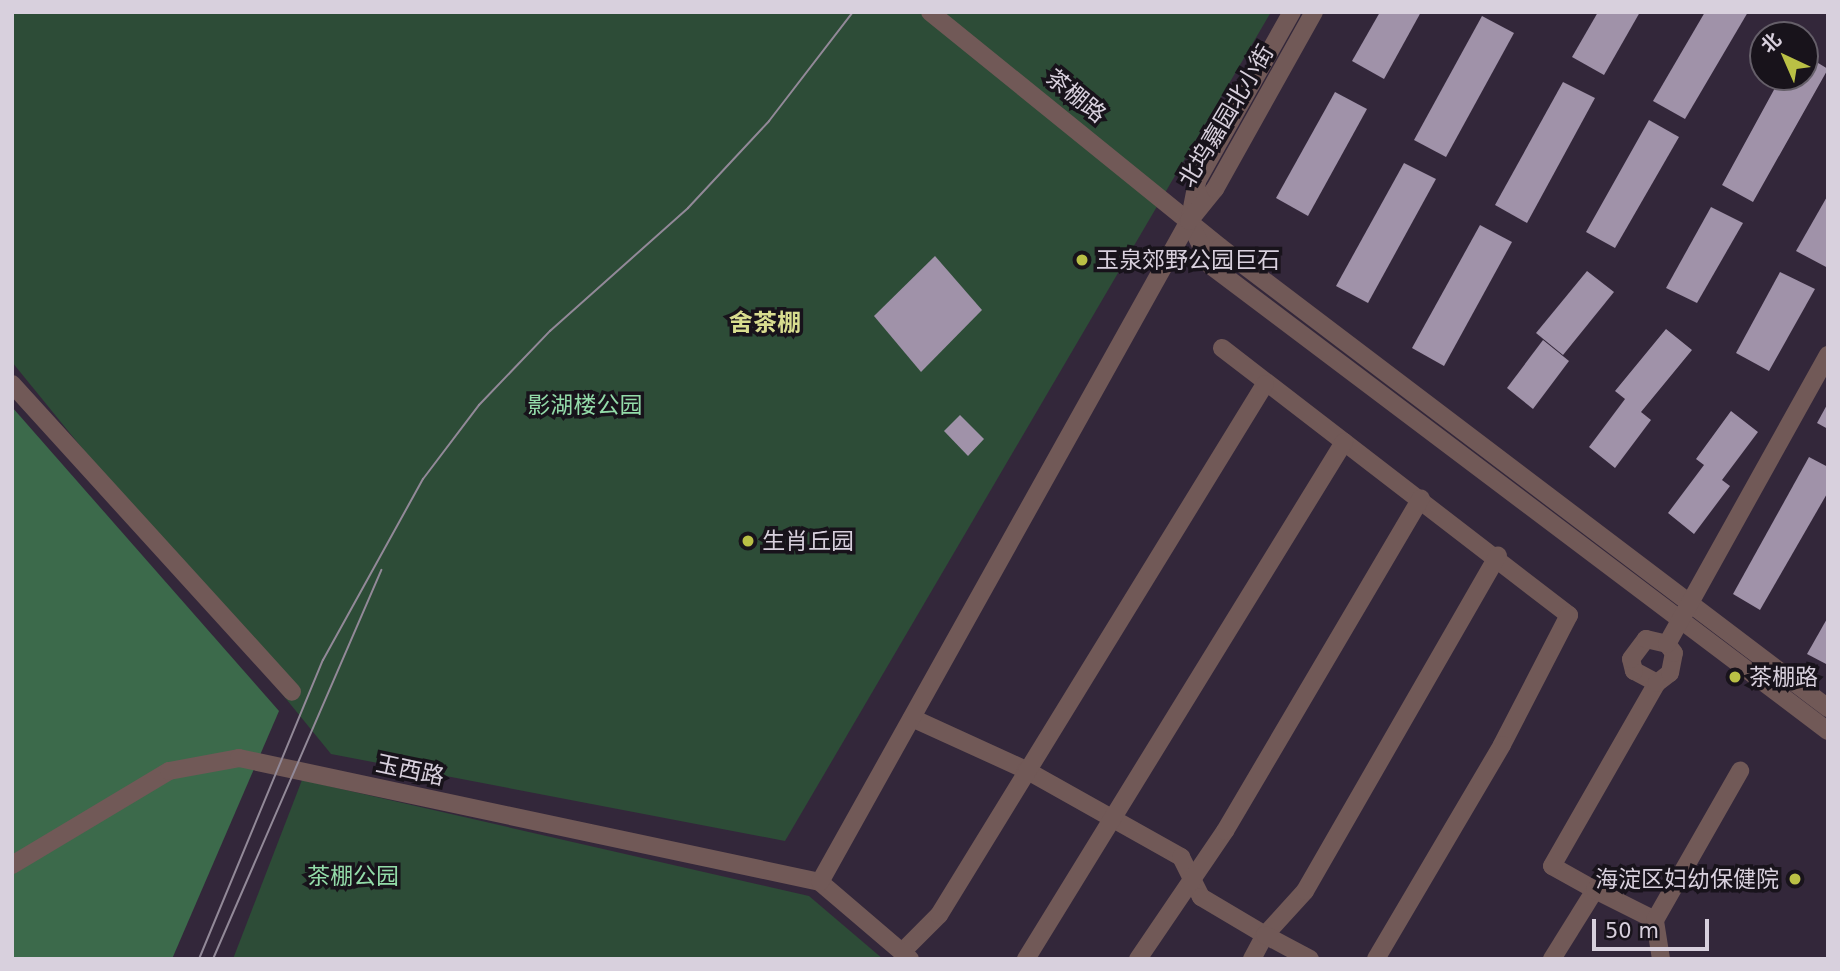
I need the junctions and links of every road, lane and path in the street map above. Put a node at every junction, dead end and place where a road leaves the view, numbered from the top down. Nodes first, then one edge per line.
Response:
1 (930, 12) edge
2 (1292, 12) edge
3 (1314, 12) edge
4 (1189, 221) junction
5 (1222, 348) dead end
6 (1828, 355) edge
7 (12, 384) edge
8 (1265, 384) junction
9 (1344, 442) junction
10 (1421, 498) junction
11 (1498, 555) junction
12 (1685, 610) junction
13 (1667, 644) junction
14 (1657, 683) junction
15 (292, 692) dead end
16 (1828, 708) edge
17 (912, 718) junction
18 (1828, 731) edge
19 (1026, 770) junction
20 (1740, 771) dead end
21 (1112, 817) junction
22 (12, 865) edge
23 (1192, 878) junction
24 (820, 882) junction
25 (1595, 890) junction
26 (1655, 920) junction
27 (1265, 935) junction
28 (906, 955) edge
29 (1026, 959) edge
30 (1138, 959) edge
31 (1252, 959) edge
32 (1310, 959) edge
33 (1376, 959) edge
34 (1552, 959) edge
35 (1661, 959) edge

1 - 4 street, 茶棚路
2 - 4 street, 北坞嘉园北小街
3 - 4 street, 北坞嘉园北小街
4 - 12 street, 茶棚路
4 - 17 street
5 - 8 street
6 - 12 street
7 - 15 street
8 - 9 street
8 - 19 street
9 - 10 street
9 - 21 street
10 - 11 street
10 - 23 street
11 - 27 street
11 - 33 street
12 - 13 street
12 - 16 street, 茶棚路
12 - 18 street, 茶棚路
13 - 14 street
13 - 14 street
14 - 25 street
17 - 19 street
17 - 24 street
19 - 21 street
19 - 28 street
20 - 26 street
21 - 23 street
21 - 29 street
22 - 24 street, 玉西路
23 - 27 street
23 - 30 street
24 - 28 street
25 - 26 street
25 - 34 street
26 - 35 street
27 - 31 street
27 - 32 street

